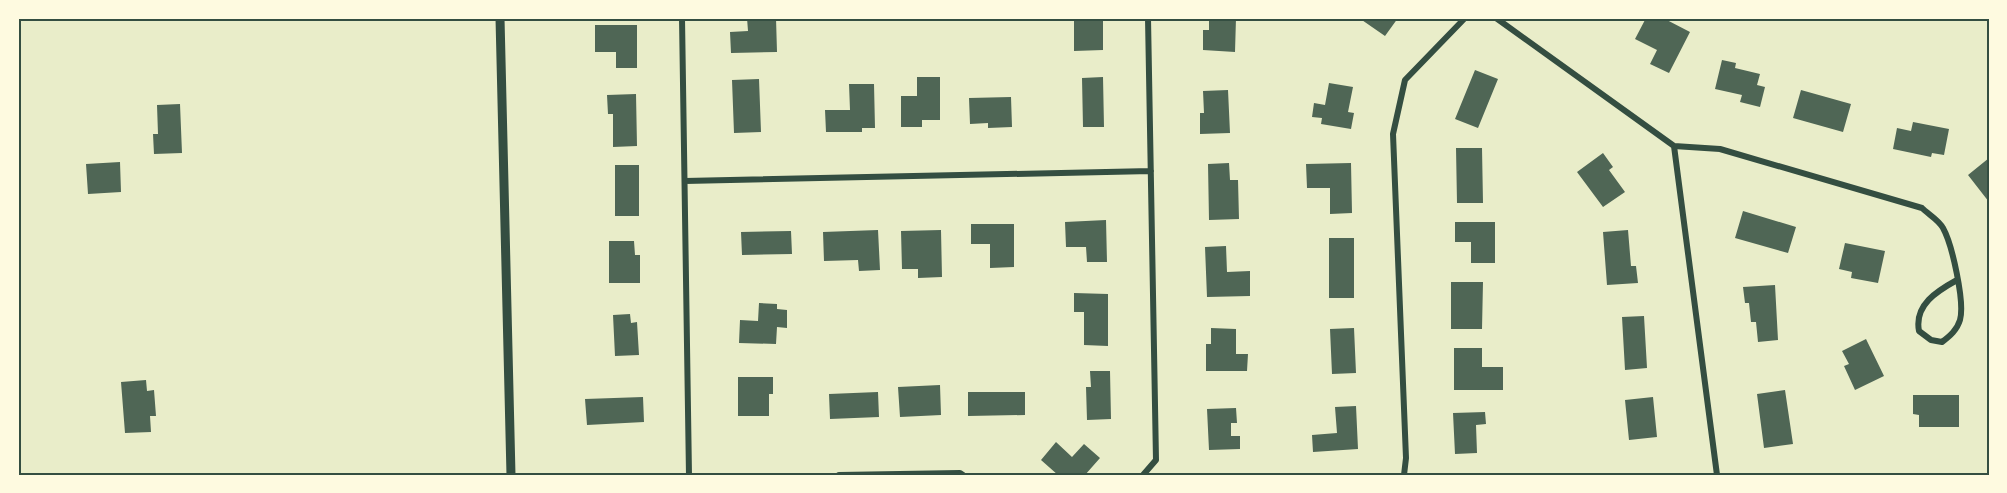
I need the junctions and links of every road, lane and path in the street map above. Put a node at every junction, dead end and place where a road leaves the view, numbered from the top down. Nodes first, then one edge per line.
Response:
1 (500, 18) edge
2 (682, 18) edge
3 (1148, 18) edge
4 (1465, 18) edge
5 (1496, 18) edge
6 (1674, 146) junction
7 (1151, 171) junction
8 (685, 181) junction
9 (1957, 280) junction
10 (511, 475) edge
11 (689, 475) edge
12 (839, 475) edge
13 (963, 475) edge
14 (1143, 475) edge
15 (1404, 475) edge
16 (1717, 475) edge

1 - 10 street
2 - 8 street
3 - 7 street
4 - 15 street
5 - 6 street
6 - 9 street
6 - 16 street
7 - 8 street
7 - 14 street
8 - 11 street
9 - 9 street
12 - 13 street

